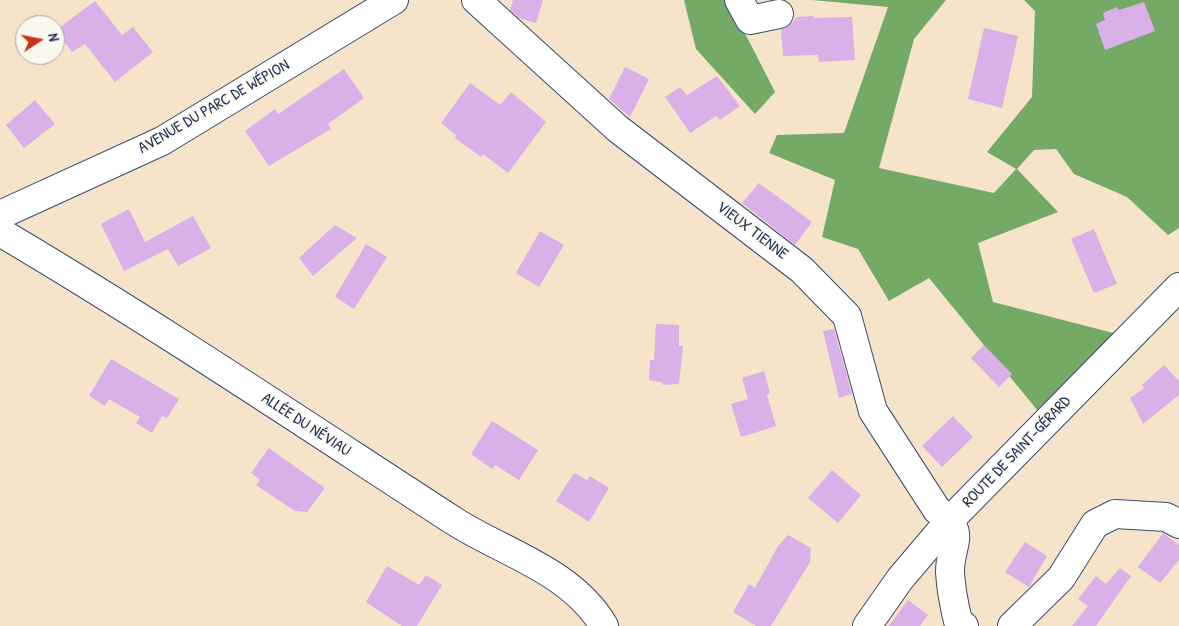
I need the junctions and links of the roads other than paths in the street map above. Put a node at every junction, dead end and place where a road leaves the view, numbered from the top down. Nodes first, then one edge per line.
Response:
1 (394, 0) edge
2 (476, 0) edge
3 (739, 0) edge
4 (779, 14) dead end
5 (0, 215) edge
6 (0, 232) edge
7 (1179, 287) edge
8 (950, 520) junction
9 (1179, 524) edge
10 (604, 626) edge
11 (867, 626) edge
12 (964, 626) edge
13 (1012, 626) edge

1 - 5 street, AVENUE DU PARC DE WÉPION
2 - 8 street, VIEUX TIENNE
3 - 4 street
6 - 10 street, ALLÉE DU NÉVIAU
7 - 8 street, ROUTE DE SAINT-GÉRARD
8 - 11 street, ROUTE DE SAINT-GÉRARD
8 - 12 street
9 - 13 street

